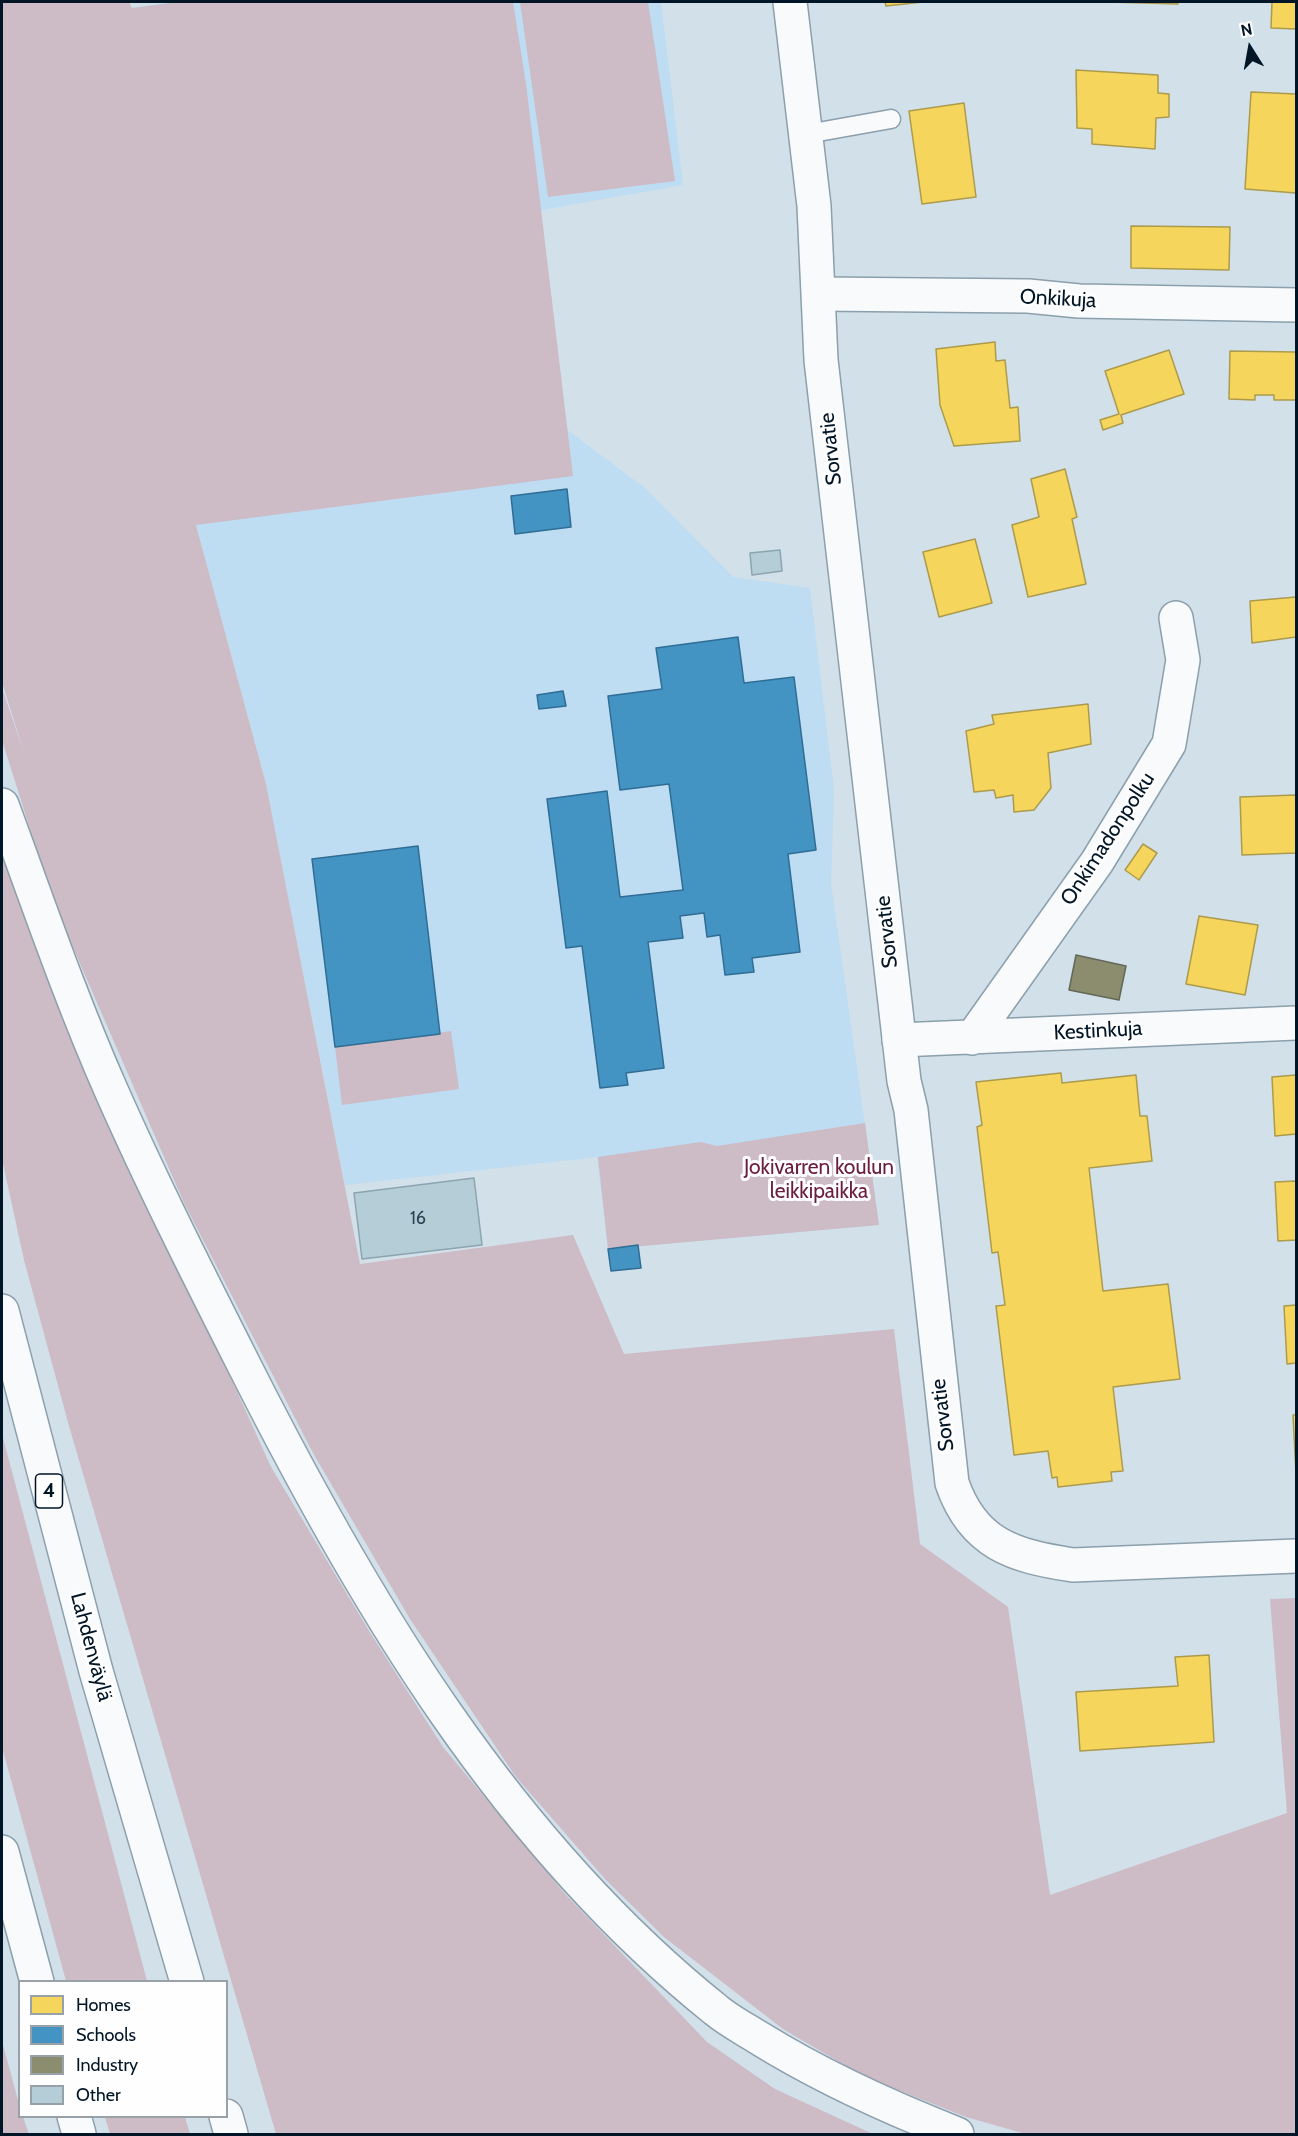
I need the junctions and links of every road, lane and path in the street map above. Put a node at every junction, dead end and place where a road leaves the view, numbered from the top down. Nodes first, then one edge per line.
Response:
1 (790, 2) edge
2 (891, 119) dead end
3 (807, 134) junction
4 (819, 294) junction
5 (1296, 304) edge
6 (1176, 618) dead end
7 (2, 805) edge
8 (1296, 1023) edge
9 (972, 1038) junction
10 (899, 1040) junction
11 (2, 1311) edge
12 (1296, 1556) edge
13 (2, 1852) edge
14 (36, 1980) edge
15 (186, 1980) edge
16 (75, 2118) edge
17 (227, 2118) edge
18 (79, 2134) edge
19 (231, 2134) edge
20 (957, 2134) edge

1 - 3 main road, Sorvatie
2 - 3 lane
3 - 4 main road, Sorvatie
4 - 5 main road, Onkikuja
4 - 10 main road, Sorvatie
6 - 9 main road, Onkimadonpolku
7 - 20 main road
8 - 9 main road, Kestinkuja
9 - 10 main road, Kestinkuja
10 - 12 main road, Sorvatie
11 - 15 main road, Lahdenväylä / 4
13 - 14 main road
16 - 18 main road
17 - 19 main road

